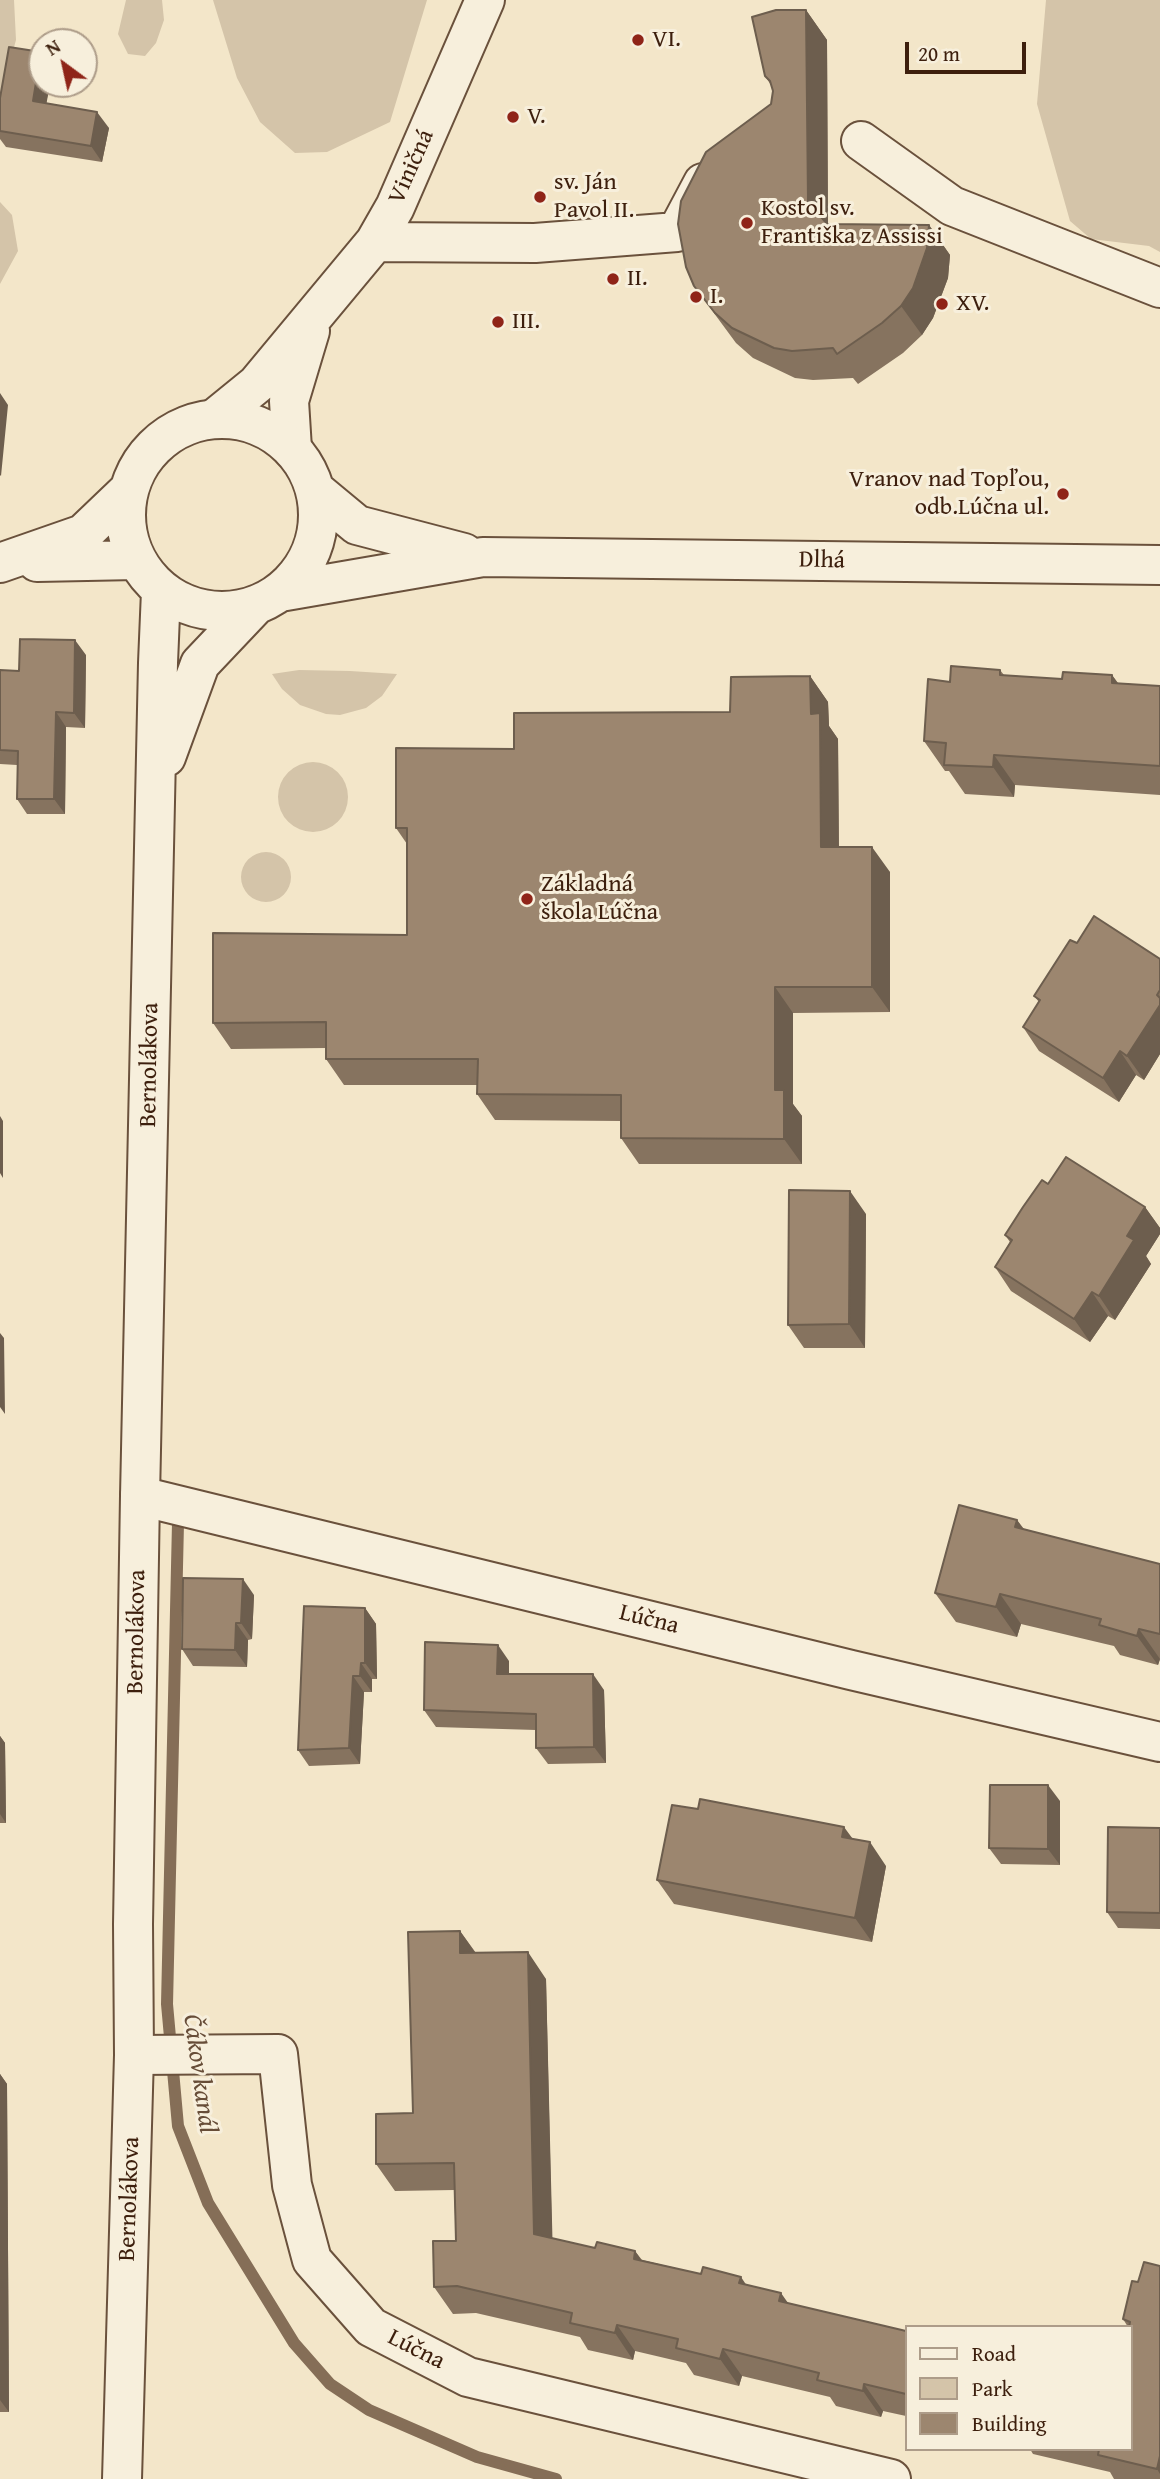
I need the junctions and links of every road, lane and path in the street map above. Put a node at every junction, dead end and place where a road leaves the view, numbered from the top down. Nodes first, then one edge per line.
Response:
1 (485, 0) edge
2 (861, 141) dead end
3 (729, 153) edge
4 (375, 242) junction
5 (1160, 288) edge
6 (313, 318) junction
7 (214, 419) junction
8 (292, 449) junction
9 (128, 491) junction
10 (316, 491) junction
11 (483, 557) junction
12 (136, 560) junction
13 (0, 563) edge
14 (1160, 565) edge
15 (161, 591) junction
16 (267, 599) junction
17 (156, 785) junction
18 (139, 1496) junction
19 (1160, 1742) edge
20 (134, 2055) junction
21 (122, 2479) edge
22 (891, 2479) edge

1 - 4 street, Viničná
2 - 5 street
3 - 4 street
4 - 6 street, Viničná
6 - 7 street, Viničná
6 - 8 street
7 - 8 street
7 - 9 street
8 - 10 street
9 - 12 street
9 - 13 street
10 - 11 street
10 - 16 street
11 - 14 street, Dlhá
11 - 16 street
12 - 13 street
12 - 15 street
15 - 16 street
15 - 17 street, Bernolákova
16 - 17 street
17 - 18 street, Bernolákova
18 - 19 street, Lúčna
18 - 20 street, Bernolákova
20 - 21 street, Bernolákova
20 - 22 street, Lúčna

